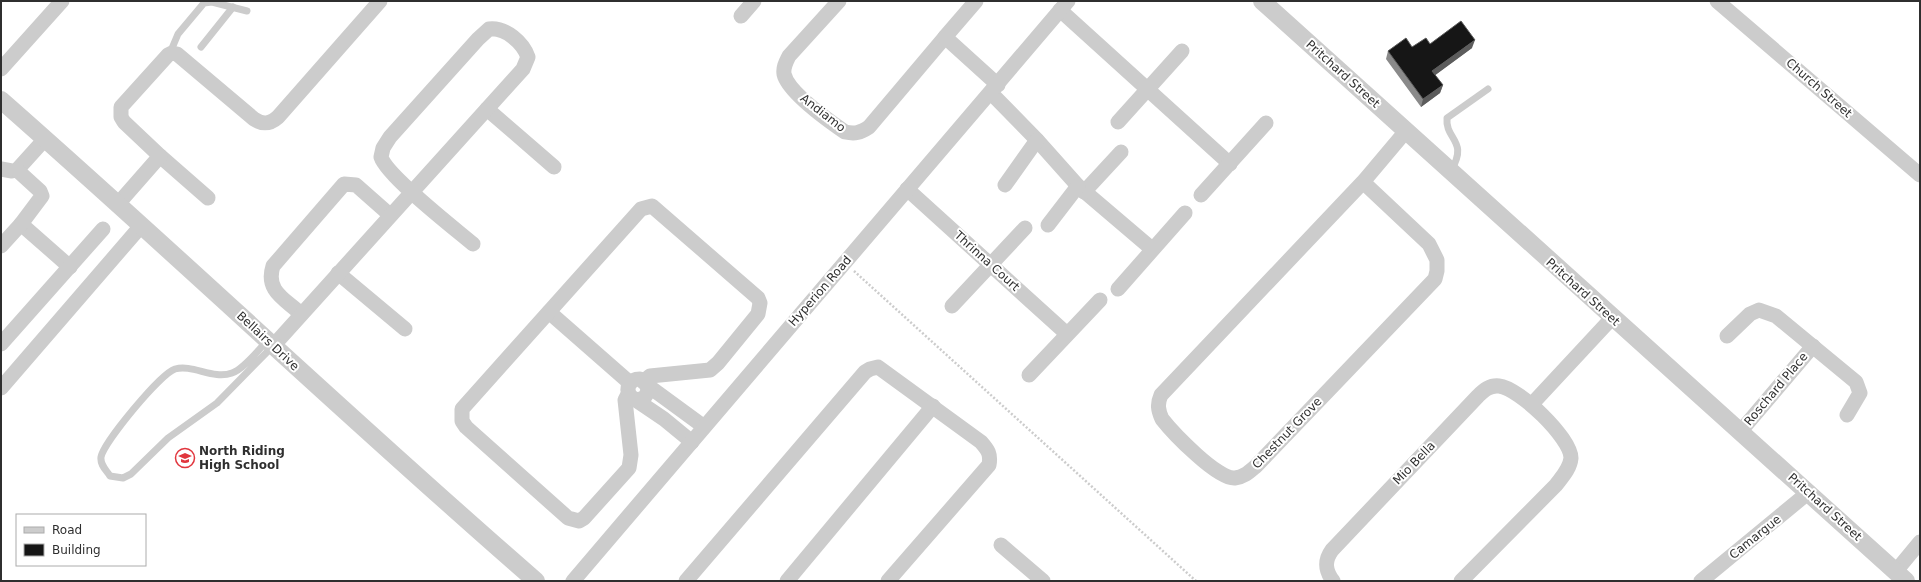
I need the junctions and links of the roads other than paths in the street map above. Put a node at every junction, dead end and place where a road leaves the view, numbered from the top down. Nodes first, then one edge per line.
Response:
1 (62, 1) edge
2 (380, 1) edge
3 (754, 1) edge
4 (839, 1) edge
5 (976, 1) edge
6 (1262, 1) edge
7 (1717, 1) edge
8 (1064, 5) edge
9 (232, 7) junction
10 (247, 11) dead end
11 (741, 16) dead end
12 (945, 37) junction
13 (201, 47) dead end
14 (1182, 51) dead end
15 (170, 53) junction
16 (1, 68) edge
17 (994, 89) junction
18 (1488, 89) dead end
19 (1148, 90) junction
20 (1, 100) edge
21 (487, 109) junction
22 (1118, 122) dead end
23 (1266, 123) dead end
24 (1406, 131) junction
25 (45, 139) junction
26 (1037, 140) junction
27 (1121, 152) dead end
28 (160, 156) junction
29 (1230, 164) junction
30 (554, 166) dead end
31 (1, 169) edge
32 (17, 170) junction
33 (1451, 171) junction
34 (1920, 175) edge
35 (1363, 182) junction
36 (1005, 184) dead end
37 (906, 189) junction
38 (1081, 189) junction
39 (412, 191) junction
40 (1201, 195) dead end
41 (208, 198) dead end
42 (117, 205) junction
43 (1185, 213) dead end
44 (390, 215) junction
45 (21, 224) junction
46 (1048, 225) dead end
47 (141, 226) junction
48 (1025, 228) dead end
49 (103, 229) dead end
50 (473, 244) dead end
51 (1, 246) edge
52 (1152, 249) junction
53 (990, 264) junction
54 (70, 267) junction
55 (338, 274) junction
56 (1118, 289) dead end
57 (1100, 300) dead end
58 (952, 306) dead end
59 (548, 312) junction
60 (301, 314) junction
61 (1612, 318) junction
62 (405, 329) dead end
63 (1067, 334) junction
64 (1727, 336) dead end
65 (271, 343) junction
66 (1, 344) edge
67 (1813, 346) junction
68 (1029, 375) dead end
69 (1, 388) edge
70 (637, 388) junction
71 (1532, 404) junction
72 (933, 406) junction
73 (1847, 415) dead end
74 (703, 426) junction
75 (1740, 432) junction
76 (692, 442) junction
77 (1809, 492) junction
78 (1920, 542) edge
79 (1001, 545) dead end
80 (502, 552) junction
81 (1901, 576) edge
82 (516, 581) edge
83 (536, 581) edge
84 (573, 581) edge
85 (686, 581) edge
86 (787, 581) edge
87 (888, 581) edge
88 (1043, 581) edge
89 (1333, 581) edge
90 (1461, 581) edge
91 (1701, 581) edge

1 - 16 street
2 - 15 street
3 - 11 street
4 - 12 street, Andiamo
5 - 12 street, Andiamo
6 - 24 street, Pritchard Street
7 - 34 street, Church Street
8 - 17 street, Hyperion Road
8 - 19 street
9 - 10 lane
9 - 13 lane
9 - 15 lane
12 - 17 street
14 - 19 street
15 - 28 street
17 - 26 street
17 - 37 street, Hyperion Road
18 - 33 lane
19 - 22 street
19 - 29 street
20 - 25 street, Bellairs Drive
21 - 30 street
21 - 39 street
21 - 39 street
23 - 29 street
24 - 33 street, Pritchard Street
24 - 35 street, Chestnut Grove
25 - 32 street
25 - 42 street, Bellairs Drive
26 - 36 street
26 - 38 street
27 - 38 street
28 - 41 street
28 - 42 street
29 - 40 street
31 - 32 street
32 - 45 street
33 - 61 street, Pritchard Street
35 - 35 street, Chestnut Grove
37 - 53 street, Thrinna Court
37 - 74 street, Hyperion Road
38 - 46 street
38 - 52 street
39 - 44 street
39 - 50 street
42 - 47 street, Bellairs Drive
43 - 52 street
44 - 55 street
44 - 60 street
45 - 51 street
45 - 54 street
47 - 65 street, Bellairs Drive
47 - 69 street
48 - 53 street
49 - 54 street
52 - 56 street
53 - 58 street
53 - 63 street, Thrinna Court
54 - 66 street
55 - 60 street
55 - 62 street
57 - 63 street
59 - 70 street
59 - 70 street
59 - 70 street
60 - 65 street
61 - 71 street
61 - 75 street, Pritchard Street
63 - 68 street
64 - 67 street
65 - 65 lane
65 - 80 street, Bellairs Drive
67 - 73 street
67 - 75 street, Roschard Place
70 - 74 street
70 - 76 street
71 - 89 street, Mio Bella
71 - 90 street, Mio Bella
72 - 85 street
72 - 86 street
72 - 87 street
74 - 76 street, Hyperion Road
75 - 77 street, Pritchard Street
76 - 84 street, Hyperion Road
77 - 81 street, Pritchard Street
77 - 91 street, Camargue
78 - 81 street
79 - 88 street
80 - 82 street
80 - 83 street, Bellairs Drive

